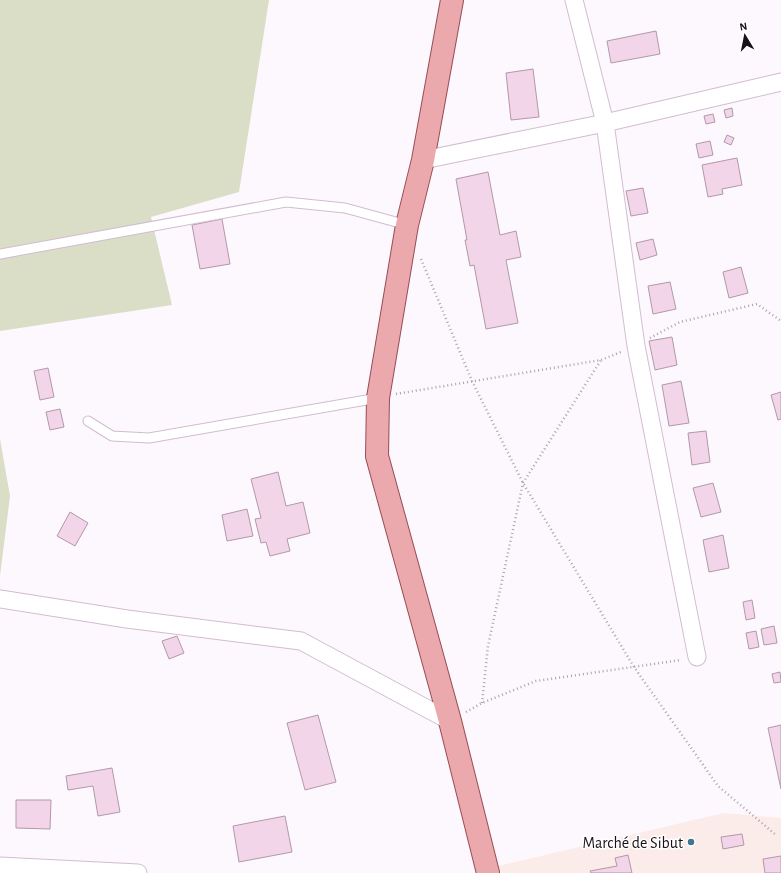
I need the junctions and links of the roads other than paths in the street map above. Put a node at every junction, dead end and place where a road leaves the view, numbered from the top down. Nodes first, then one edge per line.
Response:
1 (452, 0) edge
2 (574, 0) edge
3 (781, 82) edge
4 (605, 123) junction
5 (423, 160) junction
6 (407, 225) junction
7 (0, 254) edge
8 (378, 398) junction
9 (88, 421) dead end
10 (0, 599) edge
11 (697, 657) road end
12 (450, 721) junction
13 (0, 866) edge
14 (138, 873) edge
15 (488, 873) edge

1 - 5 main road
2 - 4 street
3 - 4 street
4 - 5 street
4 - 11 street
5 - 6 main road
6 - 7 lane
6 - 8 main road
8 - 9 lane
8 - 12 main road
10 - 12 street
12 - 15 main road
13 - 14 street

